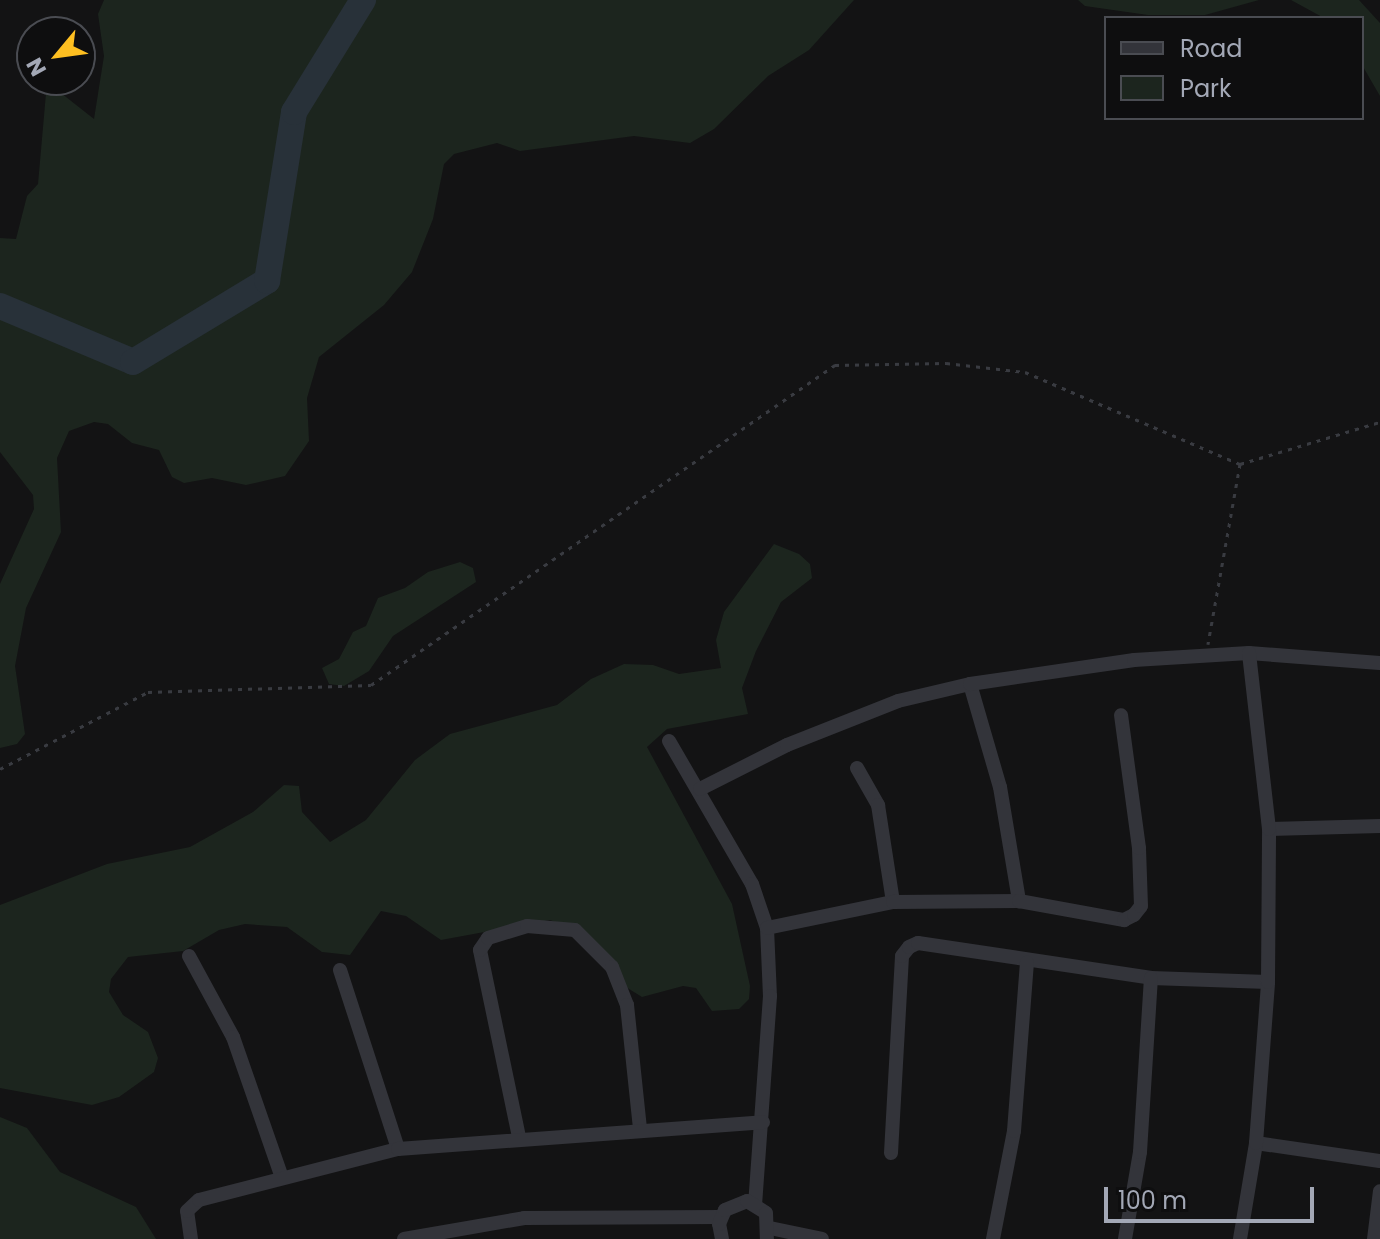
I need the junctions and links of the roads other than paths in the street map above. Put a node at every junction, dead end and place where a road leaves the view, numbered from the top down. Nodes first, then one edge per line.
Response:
1 (1249, 653) junction
2 (1380, 663) edge
3 (970, 684) junction
4 (1121, 715) dead end
5 (669, 741) dead end
6 (857, 768) dead end
7 (700, 789) junction
8 (1380, 826) edge
9 (1269, 829) junction
10 (1019, 901) junction
11 (893, 902) junction
12 (767, 928) junction
13 (189, 956) dead end
14 (1027, 962) junction
15 (340, 970) dead end
16 (1151, 978) junction
17 (1268, 982) junction
18 (763, 1122) junction
19 (640, 1129) junction
20 (519, 1137) junction
21 (1256, 1143) junction
22 (398, 1149) junction
23 (891, 1153) dead end
24 (1380, 1161) edge
25 (281, 1175) junction
26 (1380, 1191) edge
27 (755, 1203) junction
28 (721, 1217) junction
29 (769, 1233) edge
30 (191, 1239) edge
31 (404, 1239) edge
32 (722, 1239) edge
33 (822, 1239) edge
34 (993, 1239) edge
35 (1125, 1239) edge
36 (1240, 1239) edge
37 (1374, 1239) edge

1 - 2 street
1 - 3 street
1 - 9 street
3 - 7 street
3 - 10 street
4 - 10 street
5 - 7 street
6 - 11 street
7 - 12 street
8 - 9 street
9 - 17 street
10 - 11 street
11 - 12 street
12 - 18 street
13 - 25 street
14 - 16 street
14 - 23 street
14 - 34 street
15 - 22 street
16 - 17 street
16 - 35 street
17 - 21 street
18 - 19 street
18 - 27 street
19 - 20 street
19 - 20 street
20 - 22 street
21 - 24 street
21 - 36 street
22 - 25 street
25 - 30 street
26 - 37 street
27 - 28 street
27 - 29 street
28 - 31 street
28 - 32 street
29 - 33 street

